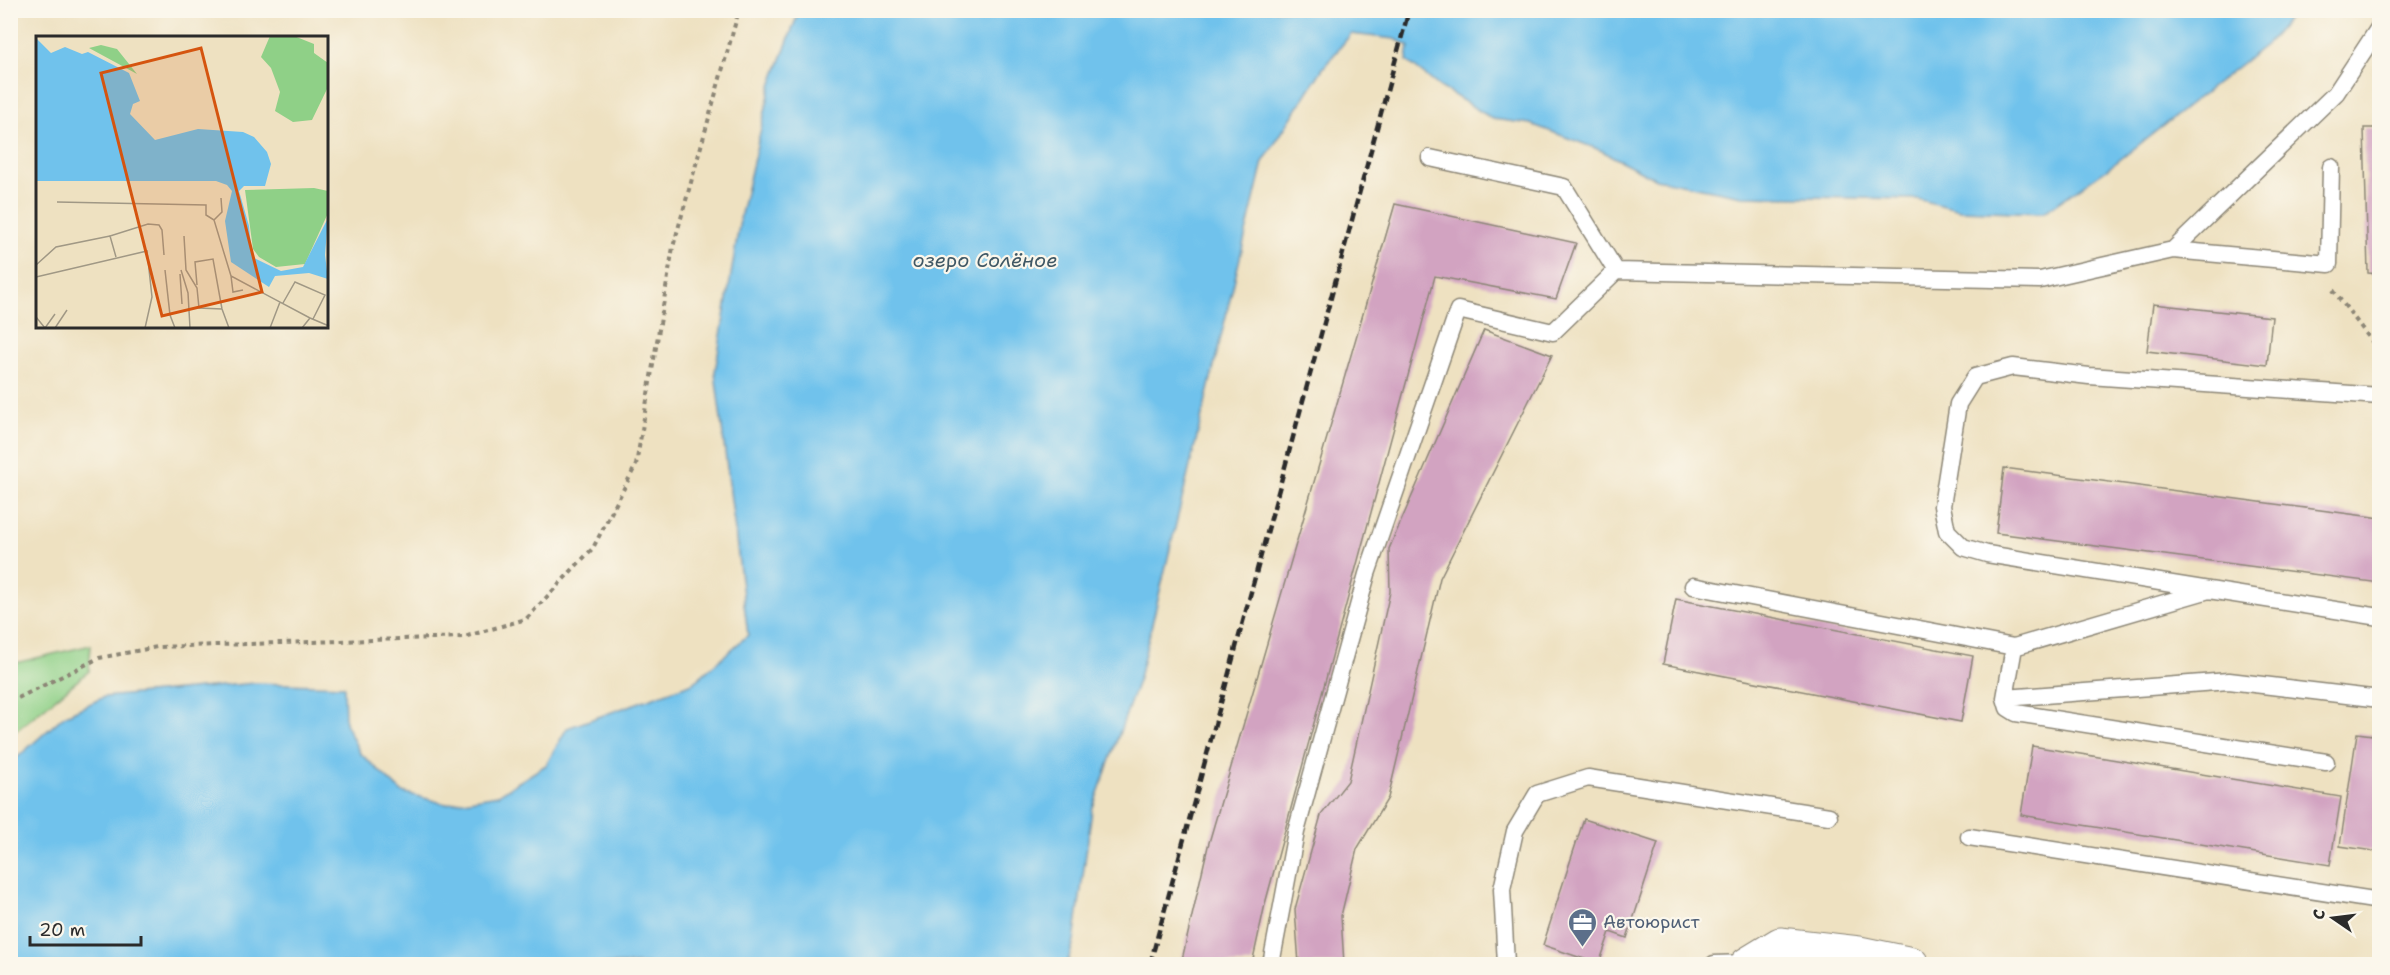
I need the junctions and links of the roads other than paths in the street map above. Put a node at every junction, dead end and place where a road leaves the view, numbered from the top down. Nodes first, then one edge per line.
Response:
1 (2379, 26) edge
2 (1430, 158) dead end
3 (2331, 167) dead end
4 (2173, 250) junction
5 (1616, 271) junction
6 (2379, 396) edge
7 (1693, 586) dead end
8 (2209, 590) junction
9 (2379, 617) edge
10 (2014, 647) junction
11 (2005, 698) junction
12 (2379, 699) edge
13 (2326, 762) dead end
14 (1829, 816) dead end
15 (1968, 837) dead end
16 (2379, 901) edge
17 (1271, 964) edge
18 (1506, 964) edge
19 (1714, 964) edge
20 (1748, 964) edge
21 (1912, 964) edge

1 - 4 lane
2 - 5 lane
3 - 4 lane
4 - 5 lane
5 - 17 lane
6 - 8 lane
7 - 10 lane
8 - 9 lane
8 - 10 lane
10 - 11 lane
11 - 12 lane
11 - 13 lane
14 - 18 lane
15 - 16 lane
19 - 20 lane
20 - 21 street

